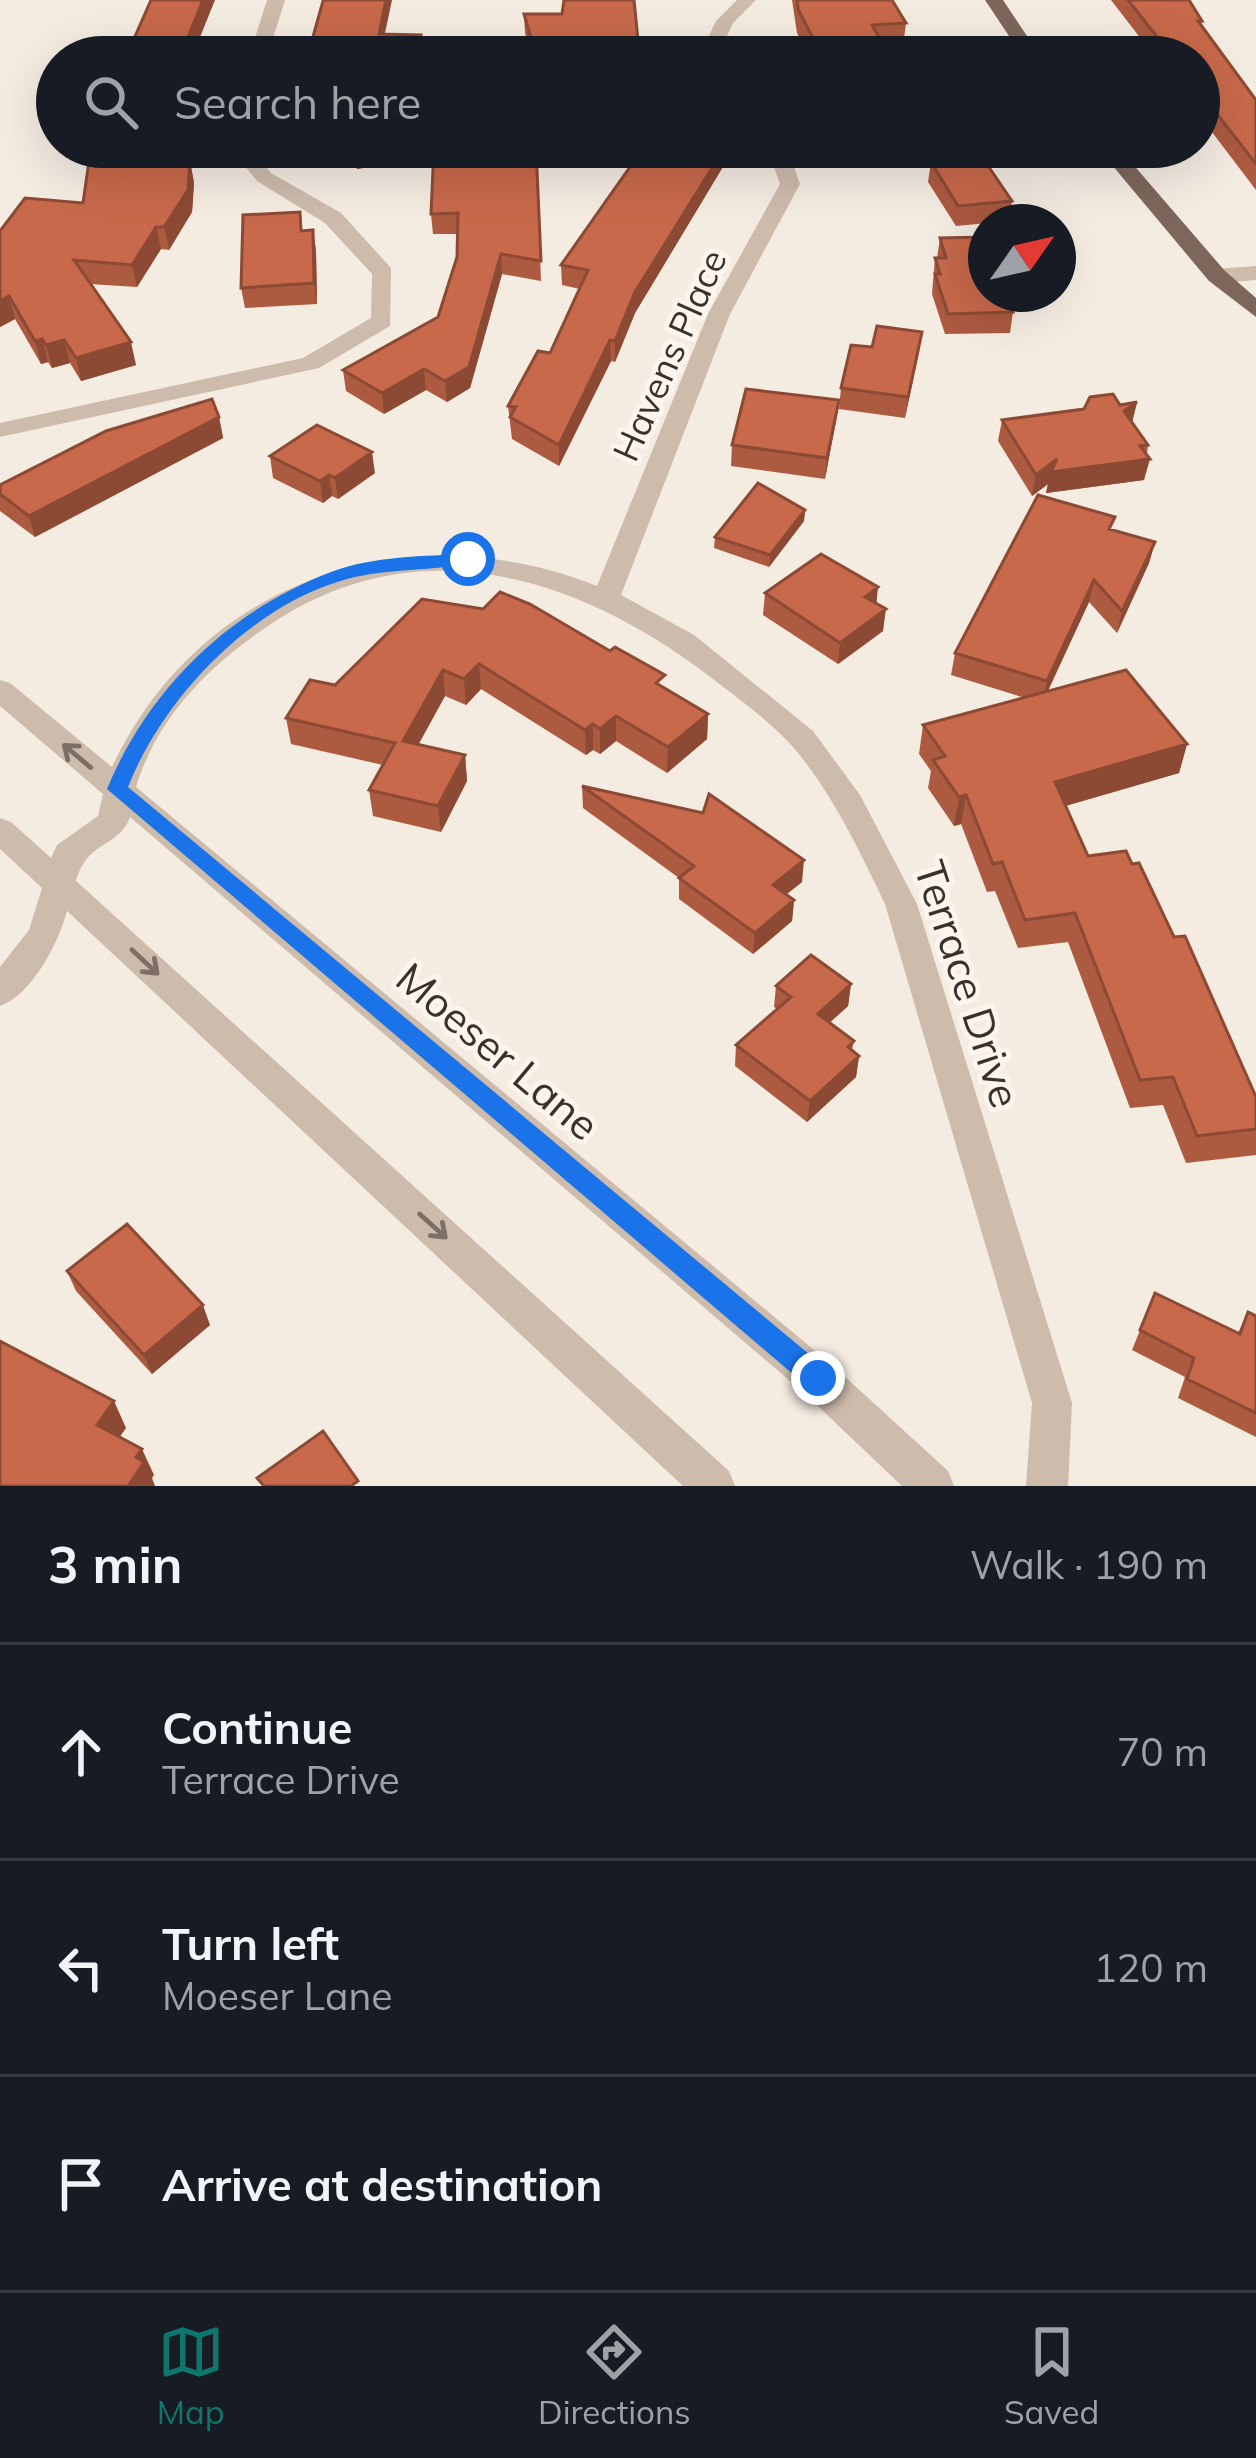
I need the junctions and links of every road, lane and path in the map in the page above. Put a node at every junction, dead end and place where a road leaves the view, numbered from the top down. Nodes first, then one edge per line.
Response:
1 (276, 0) edge
2 (747, 0) edge
3 (994, 0) edge
4 (265, 36) edge
5 (718, 36) edge
6 (1018, 36) edge
7 (256, 168) edge
8 (784, 168) edge
9 (1125, 168) edge
10 (1256, 273) edge
11 (1217, 276) junction
12 (1256, 310) edge
13 (0, 430) edge
14 (607, 596) junction
15 (0, 690) edge
16 (117, 789) junction
17 (0, 830) edge
18 (59, 883) junction
19 (0, 992) edge
20 (714, 1486) edge
21 (933, 1486) edge
22 (1047, 1486) edge

1 - 4 street
2 - 5 street
3 - 6 main road
7 - 13 street
8 - 14 street, Havens Place
9 - 11 main road
10 - 11 street
11 - 12 main road
14 - 16 street, Terrace Drive
14 - 22 street, Terrace Drive
16 -> 15 street, Moeser Lane
16 - 18 street, Terrace Drive
16 - 21 street, Moeser Lane
17 - 18 street
18 - 19 street, Terrace Drive
18 -> 20 street

